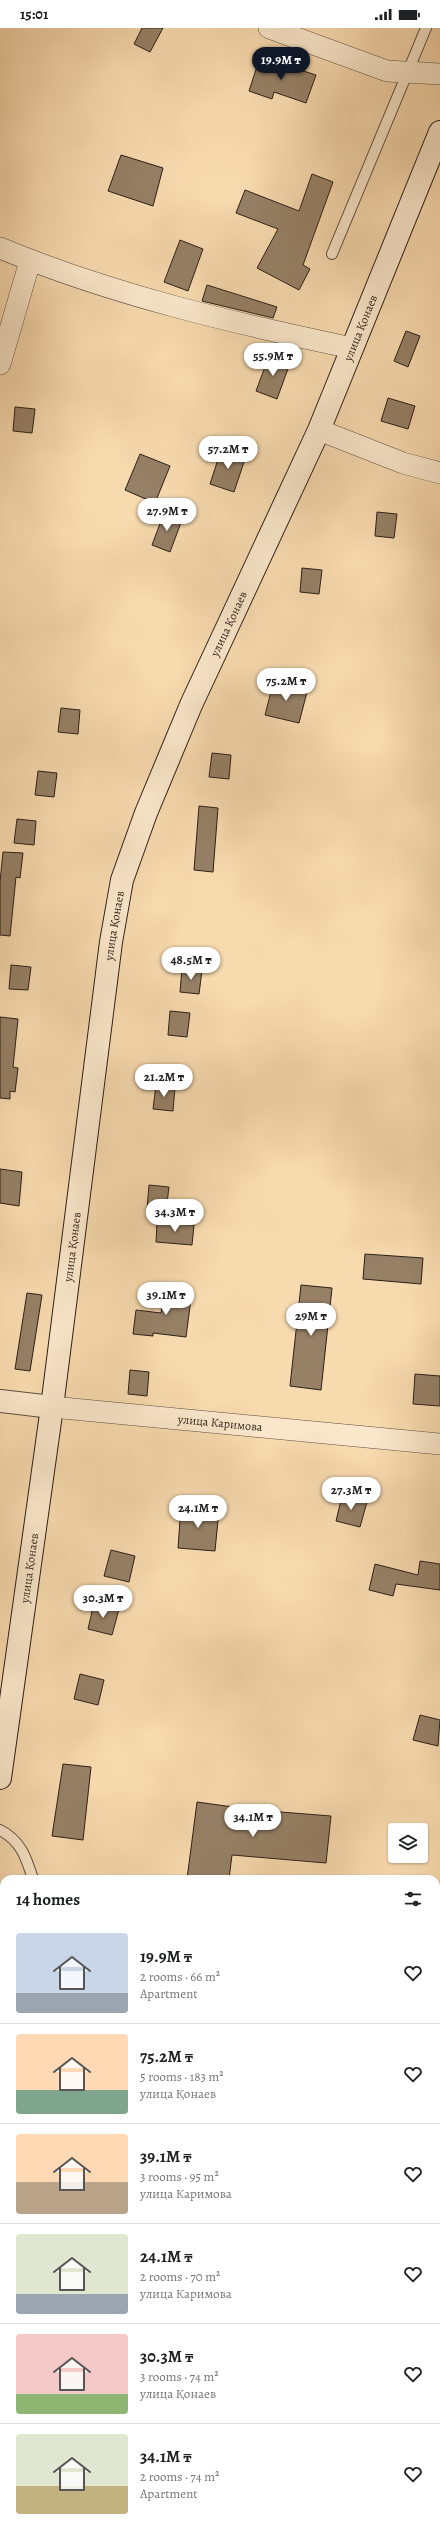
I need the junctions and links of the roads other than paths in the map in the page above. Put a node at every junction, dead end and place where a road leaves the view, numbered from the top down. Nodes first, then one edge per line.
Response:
1 (269, 28) edge
2 (426, 28) edge
3 (408, 72) junction
4 (440, 74) edge
5 (440, 132) edge
6 (0, 248) edge
7 (332, 254) dead end
8 (30, 261) junction
9 (352, 348) junction
10 (0, 364) edge
11 (319, 430) junction
12 (440, 473) edge
13 (0, 1401) edge
14 (52, 1407) junction
15 (440, 1444) edge
16 (0, 1778) edge
17 (0, 1830) edge
18 (32, 1875) edge

1 - 3 street
2 - 3 lane
3 - 4 street
3 - 7 lane
5 - 9 main road, улица Қонаев
6 - 8 street
8 - 9 street
8 - 10 street
9 - 11 main road, улица Қонаев
11 - 12 street
11 - 14 main road, улица Қонаев
13 - 14 main road, улица Каримова
14 - 15 street, улица Каримова
14 - 16 main road, улица Қонаев
17 - 18 lane

